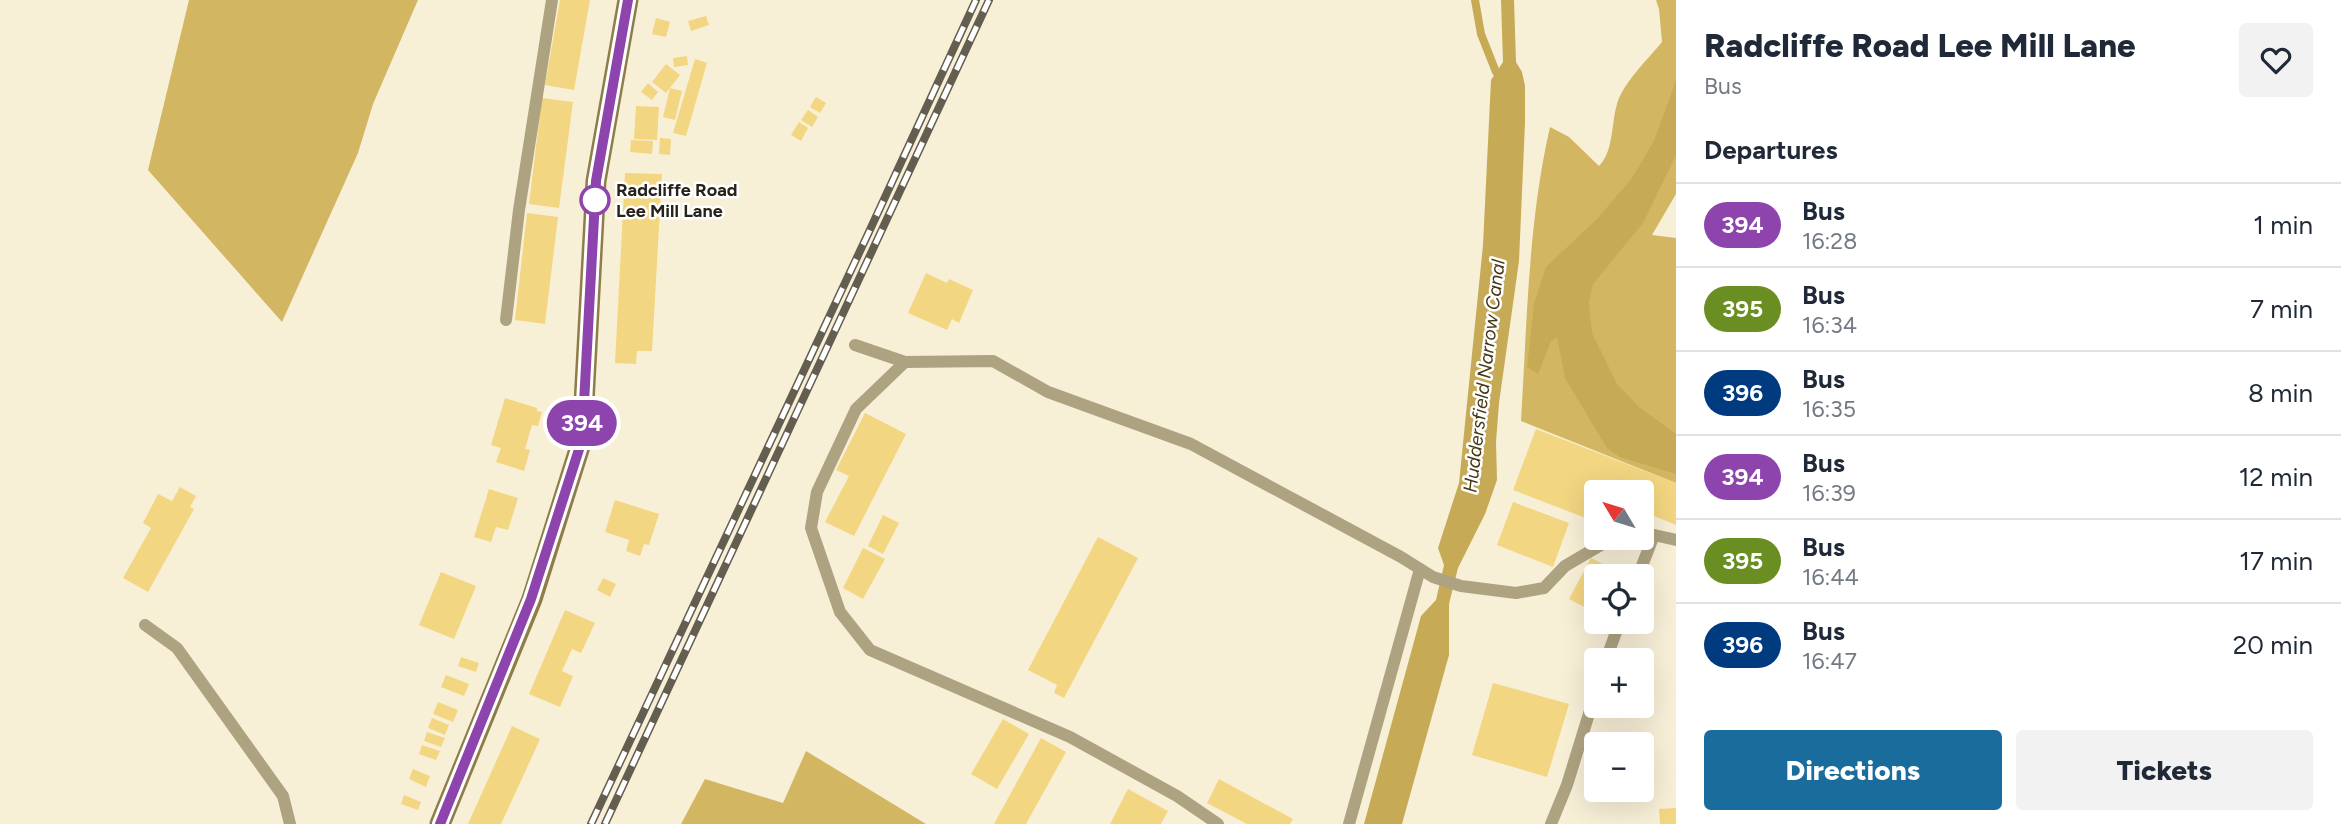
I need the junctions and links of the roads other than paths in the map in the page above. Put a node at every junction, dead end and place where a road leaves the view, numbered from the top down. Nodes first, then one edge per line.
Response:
1 (552, 0) edge
2 (628, 0) edge
3 (506, 320) dead end
4 (856, 345) dead end
5 (905, 362) junction
6 (1654, 537) edge
7 (1676, 540) edge
8 (1592, 550) edge
9 (1420, 569) junction
10 (145, 625) dead end
11 (1588, 718) edge
12 (289, 824) edge
13 (440, 824) edge
14 (1218, 824) edge
15 (1349, 824) edge
16 (1550, 824) edge

1 - 3 lane
2 - 13 street
4 - 5 lane
5 - 9 lane
5 - 14 lane
6 - 7 lane
8 - 9 lane
9 - 15 lane
10 - 12 lane
11 - 16 lane

